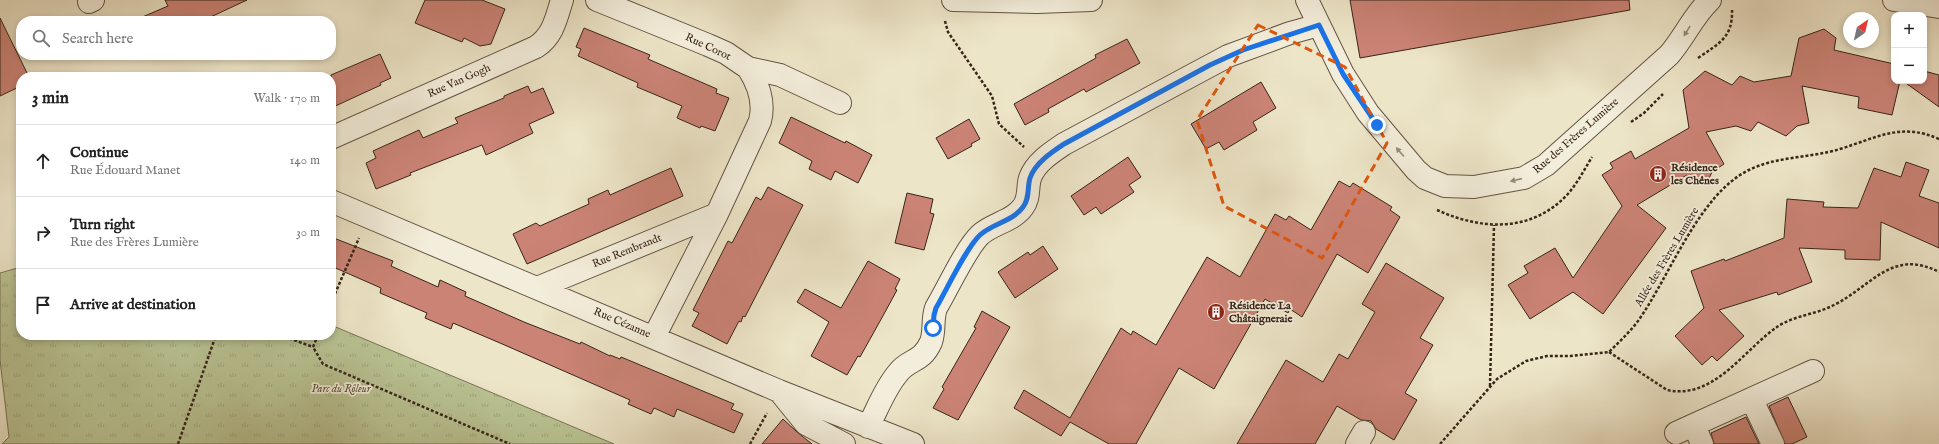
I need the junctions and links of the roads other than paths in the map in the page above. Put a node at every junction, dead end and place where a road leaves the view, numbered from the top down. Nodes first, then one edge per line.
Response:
1 (562, 0) edge
2 (597, 0) edge
3 (1092, 0) edge
4 (1307, 0) edge
5 (1710, 0) edge
6 (1894, 0) edge
7 (1939, 7) edge
8 (949, 10) edge
9 (1319, 25) junction
10 (748, 68) junction
11 (840, 103) dead end
12 (336, 136) edge
13 (336, 203) edge
14 (717, 214) junction
15 (537, 288) junction
16 (654, 337) junction
17 (1813, 371) dead end
18 (779, 391) junction
19 (1752, 400) junction
20 (868, 427) junction
21 (1690, 434) edge
22 (844, 444) edge
23 (913, 444) edge
24 (1773, 444) edge

1 - 12 street, Rue Van Gogh
2 - 10 street, Rue Corot
3 - 8 street
4 - 9 street, Rue des Frères Lumière
5 -> 9 street, Rue des Frères Lumière
6 - 7 street
9 - 20 street
10 - 11 street, Rue Corot
10 - 14 street
13 - 15 street, Rue Cézanne
14 - 15 street, Rue Rembrandt
14 - 16 street
15 - 16 street, Rue Cézanne
16 - 18 street, Rue Cézanne
17 - 19 street
18 - 20 street, Rue Cézanne
18 - 22 street
19 - 21 street
19 - 24 street
20 - 23 street, Rue Cézanne

